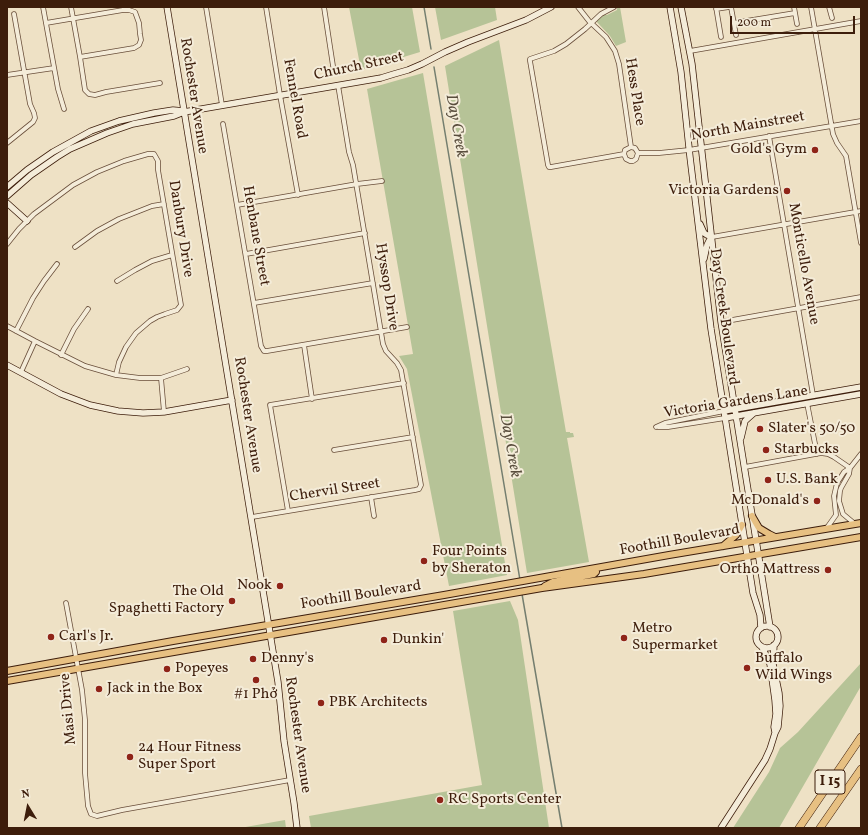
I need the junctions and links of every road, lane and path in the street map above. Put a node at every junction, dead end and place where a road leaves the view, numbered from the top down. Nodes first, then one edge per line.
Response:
1 (43, 7) edge
2 (71, 7) edge
3 (166, 7) edge
4 (206, 7) edge
5 (266, 7) edge
6 (324, 7) edge
7 (551, 7) edge
8 (578, 7) edge
9 (614, 7) edge
10 (670, 7) edge
11 (682, 7) edge
12 (730, 7) edge
13 (794, 7) edge
14 (812, 7) edge
15 (831, 7) edge
16 (716, 8) edge
17 (795, 13) junction
18 (14, 14) dead end
19 (832, 18) dead end
20 (73, 19) junction
21 (861, 21) edge
22 (46, 23) junction
23 (591, 24) junction
24 (734, 24) junction
25 (798, 24) dead end
26 (815, 29) junction
27 (736, 35) dead end
28 (721, 38) dead end
29 (690, 51) junction
30 (80, 57) junction
31 (333, 66) dead end
32 (54, 68) junction
33 (24, 72) junction
34 (7, 75) edge
35 (160, 83) dead end
36 (338, 85) junction
37 (280, 95) junction
38 (222, 105) junction
39 (64, 109) dead end
40 (184, 112) junction
41 (861, 121) edge
42 (223, 124) dead end
43 (832, 126) junction
44 (769, 136) junction
45 (7, 143) edge
46 (630, 147) junction
47 (701, 148) junction
48 (689, 150) junction
49 (638, 153) junction
50 (624, 154) junction
51 (382, 181) dead end
52 (357, 184) junction
53 (7, 187) edge
54 (298, 195) junction
55 (7, 196) edge
56 (7, 203) edge
57 (164, 204) junction
58 (237, 205) junction
59 (861, 211) edge
60 (856, 212) junction
61 (697, 216) junction
62 (27, 221) junction
63 (784, 225) junction
64 (365, 233) junction
65 (712, 237) junction
66 (861, 243) edge
67 (7, 244) edge
68 (75, 247) dead end
69 (246, 254) junction
70 (172, 255) junction
71 (57, 264) dead end
72 (703, 265) junction
73 (117, 281) dead end
74 (373, 283) junction
75 (861, 297) edge
76 (254, 303) junction
77 (798, 308) junction
78 (88, 309) dead end
79 (721, 322) junction
80 (7, 326) edge
81 (407, 327) dead end
82 (16, 331) junction
83 (381, 332) junction
84 (35, 341) junction
85 (304, 345) junction
86 (61, 355) junction
87 (7, 365) edge
88 (187, 369) dead end
89 (21, 372) junction
90 (116, 375) junction
91 (161, 378) junction
92 (404, 383) junction
93 (861, 387) edge
94 (861, 394) edge
95 (813, 395) junction
96 (312, 399) junction
97 (232, 400) junction
98 (807, 403) junction
99 (735, 409) junction
100 (724, 411) junction
101 (164, 412) junction
102 (755, 413) junction
103 (736, 416) junction
104 (726, 418) junction
105 (413, 436) junction
106 (740, 442) junction
107 (334, 450) dead end
108 (816, 454) junction
109 (861, 454) edge
110 (745, 467) junction
111 (850, 468) junction
112 (420, 487) joint
113 (371, 497) junction
114 (288, 511) junction
115 (374, 516) dead end
116 (752, 516) junction
117 (252, 517) junction
118 (858, 524) edge
119 (742, 525) junction
120 (825, 529) junction
121 (776, 537) junction
122 (861, 537) edge
123 (756, 541) junction
124 (745, 543) junction
125 (723, 546) junction
126 (758, 554) junction
127 (747, 556) junction
128 (596, 569) junction
129 (542, 588) junction
130 (66, 602) dead end
131 (269, 625) junction
132 (770, 627) junction
133 (761, 628) junction
134 (270, 635) junction
135 (774, 645) junction
136 (762, 647) junction
137 (76, 659) junction
138 (78, 669) junction
139 (7, 671) edge
140 (7, 682) edge
141 (775, 733) junction
142 (861, 737) edge
143 (861, 769) edge
144 (290, 780) junction
145 (297, 828) edge
146 (721, 828) edge
147 (799, 828) edge
148 (820, 828) edge

1 - 22 street
2 - 20 street
3 - 40 main road, Rochester Avenue
4 - 38 street
5 - 37 street, Fennel Road
6 - 31 street
7 - 36 main road, Church Street
8 - 23 street, Hess Place
9 - 23 street
10 - 48 main road, Day Creek Boulevard
11 - 29 main road, Day Creek Boulevard
12 - 16 street
12 - 24 street
13 - 17 street
14 - 26 street
15 - 19 street
16 - 28 street
17 - 24 street
17 - 25 street
18 - 33 street
20 - 22 street
20 - 30 street
20 - 30 street
21 - 26 street
22 - 32 street
23 - 46 street, Hess Place
23 - 50 street
24 - 27 street
26 - 29 street
26 - 43 street
29 - 47 main road, Day Creek Boulevard
30 - 35 street
32 - 33 street
32 - 39 street
33 - 34 street
33 - 45 street
36 - 37 main road, Church Street
36 - 52 street, Hyssop Drive
37 - 38 main road, Church Street
37 - 54 street, Fennel Road
38 - 40 main road, Church Street
40 - 53 main road, Church Street
40 - 55 main road, Church Street
40 - 97 main road, Rochester Avenue
41 - 43 street, North Mainstreet
42 - 58 street, Henbane Street
43 - 44 street, North Mainstreet
43 - 60 street
44 - 47 street, North Mainstreet
44 - 63 street, Monticello Avenue
46 - 49 street
46 - 50 street
47 - 48 street, North Mainstreet
47 - 65 main road, Day Creek Boulevard
48 - 49 street, North Mainstreet
48 - 61 main road, Day Creek Boulevard
49 - 50 street
51 - 52 street
52 - 54 street
52 - 64 street, Hyssop Drive
54 - 58 street
56 - 62 main road
57 - 62 street, Danbury Drive
57 - 68 street
57 - 70 street, Danbury Drive
58 - 69 street, Henbane Street
59 - 60 street
60 - 63 street
60 - 66 street
61 - 65 main road
61 - 72 main road, Day Creek Boulevard
62 - 67 street
63 - 65 street
63 - 77 street, Monticello Avenue
64 - 69 street
64 - 74 street, Hyssop Drive
65 - 72 main road
65 - 79 main road, Day Creek Boulevard
69 - 76 street, Henbane Street
70 - 73 street
70 - 90 street, Danbury Drive
71 - 82 street
72 - 100 main road, Day Creek Boulevard
74 - 76 street
74 - 83 street, Hyssop Drive
75 - 77 street
76 - 85 street, Henbane Street
77 - 79 street
77 - 95 street, Monticello Avenue
78 - 86 street
79 - 99 main road, Day Creek Boulevard
80 - 82 street
81 - 83 street
82 - 84 street
83 - 85 street
83 - 92 street, Hyssop Drive
84 - 86 street
84 - 89 street
85 - 96 street
86 - 90 street
87 - 89 main road
88 - 91 street
89 - 101 main road
90 - 91 street
91 - 101 street
92 - 96 street
92 - 105 street, Hyssop Drive
93 - 95 main road, Victoria Gardens Lane
94 - 98 main road, Victoria Gardens Lane
95 - 99 main road, Victoria Gardens Lane
96 - 114 street
97 - 101 main road
97 - 117 main road, Rochester Avenue
98 - 102 main road, Victoria Gardens Lane
98 - 108 street
99 - 100 main road, Victoria Gardens Lane
99 - 103 main road, Day Creek Boulevard
100 - 104 main road, Day Creek Boulevard
100 - 104 street, Victoria Gardens Lane
102 - 103 main road, Victoria Gardens Lane
102 - 106 main road
103 - 104 main road, Victoria Gardens Lane
103 - 106 main road, Day Creek Boulevard
104 - 119 main road, Day Creek Boulevard
105 - 107 street
105 - 112 street, Hyssop Drive
106 - 110 main road, Day Creek Boulevard
108 - 110 street
108 - 111 street
109 - 111 street
110 - 116 main road, Day Creek Boulevard
111 - 118 street
111 - 120 street
112 - 113 street, Chervil Street
113 - 114 street, Chervil Street
113 - 115 street
114 - 117 street, Chervil Street
116 - 121 main road
116 - 123 main road, Day Creek Boulevard
117 - 131 main road, Rochester Avenue
118 - 120 main road, Foothill Boulevard
119 - 124 main road, Day Creek Boulevard
119 - 125 main road
120 - 121 main road, Foothill Boulevard
121 - 123 main road, Foothill Boulevard
122 - 126 main road, Foothill Boulevard
123 - 124 main road, Foothill Boulevard
123 - 126 main road, Day Creek Boulevard
124 - 125 main road, Foothill Boulevard
124 - 127 main road, Day Creek Boulevard
125 - 128 main road, Foothill Boulevard
126 - 127 main road, Foothill Boulevard
126 - 132 main road, Day Creek Boulevard
127 - 129 main road, Foothill Boulevard
127 - 133 main road, Day Creek Boulevard
128 - 129 main road
128 - 131 main road, Foothill Boulevard
129 - 134 main road, Foothill Boulevard
130 - 137 street, Masi Drive
131 - 134 main road, Rochester Avenue
131 - 137 main road, Foothill Boulevard
132 - 133 main road
132 - 135 main road
133 - 136 main road
134 - 138 main road, Foothill Boulevard
134 - 144 main road, Rochester Avenue
135 - 136 main road
135 - 141 main road
136 - 141 main road
137 - 138 street, Masi Drive
137 - 139 main road, Foothill Boulevard
138 - 140 main road, Foothill Boulevard
138 - 144 street, Masi Drive
141 - 146 main road
142 - 147 highway, I 15
143 - 148 highway, I 15
144 - 145 main road, Rochester Avenue

